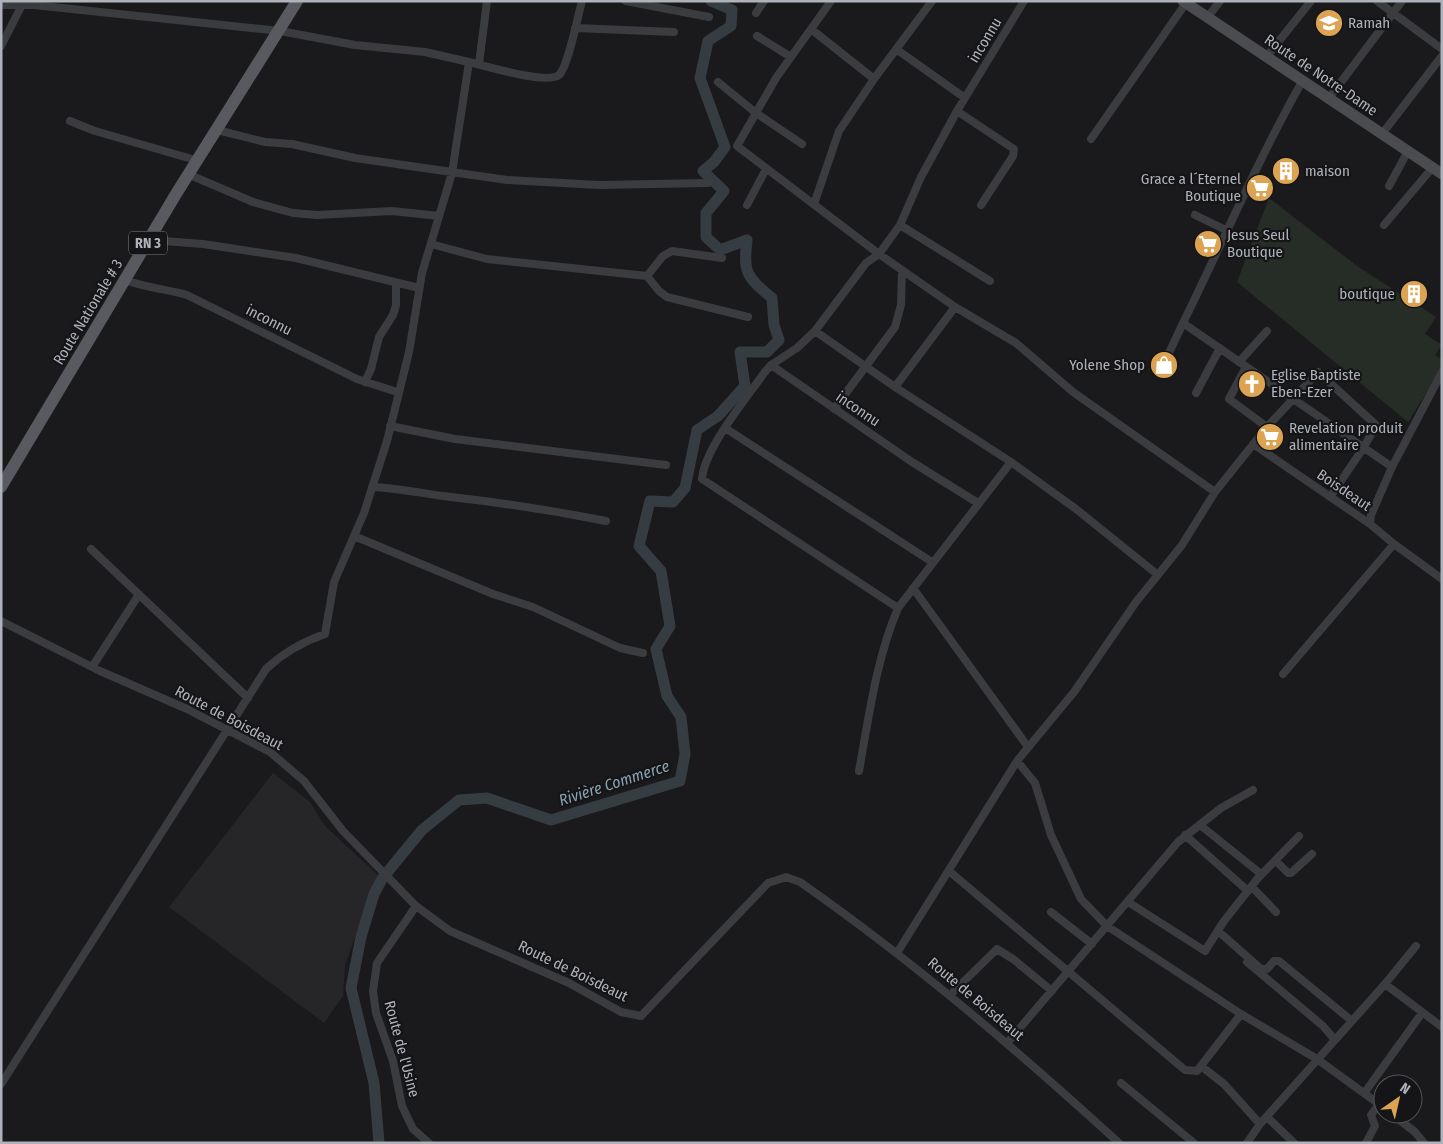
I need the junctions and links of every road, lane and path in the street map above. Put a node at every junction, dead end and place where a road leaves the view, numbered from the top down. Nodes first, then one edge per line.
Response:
1 (487, 1) edge
2 (582, 1) edge
3 (626, 1) edge
4 (764, 1) edge
5 (831, 1) edge
6 (932, 1) edge
7 (1024, 1) edge
8 (1220, 1) edge
9 (1311, 1) edge
10 (1377, 1) edge
11 (1402, 1) edge
12 (296, 2) edge
13 (1189, 3) edge
14 (1, 4) edge
15 (22, 4) junction
16 (1393, 12) junction
17 (756, 13) dead end
18 (709, 16) dead end
19 (1207, 18) junction
20 (575, 28) junction
21 (811, 30) junction
22 (280, 32) junction
23 (674, 32) dead end
24 (757, 36) dead end
25 (1, 46) edge
26 (896, 49) junction
27 (1442, 49) edge
28 (1267, 56) junction
29 (1442, 56) edge
30 (791, 57) junction
31 (469, 62) junction
32 (479, 64) junction
33 (874, 79) junction
34 (1303, 80) junction
35 (718, 82) dead end
36 (965, 98) junction
37 (1329, 98) junction
38 (957, 111) junction
39 (756, 113) junction
40 (70, 121) dead end
41 (217, 130) junction
42 (1382, 134) junction
43 (1091, 139) dead end
44 (802, 144) dead end
45 (1408, 151) junction
46 (199, 161) junction
47 (766, 169) junction
48 (1437, 171) edge
49 (452, 173) junction
50 (190, 175) junction
51 (708, 183) dead end
52 (1389, 186) dead end
53 (814, 204) junction
54 (747, 205) dead end
55 (980, 205) dead end
56 (1195, 215) dead end
57 (439, 216) junction
58 (900, 225) junction
59 (1384, 225) dead end
60 (1228, 232) junction
61 (150, 240) junction
62 (431, 244) junction
63 (878, 254) junction
64 (722, 258) dead end
65 (902, 271) junction
66 (647, 276) junction
67 (126, 280) junction
68 (990, 281) dead end
69 (396, 283) junction
70 (419, 288) junction
71 (956, 307) junction
72 (748, 317) dead end
73 (1183, 323) junction
74 (815, 331) junction
75 (1267, 331) dead end
76 (1220, 348) junction
77 (1167, 357) dead end
78 (1243, 364) junction
79 (771, 366) junction
80 (866, 367) junction
81 (1442, 372) edge
82 (365, 382) junction
83 (895, 387) junction
84 (397, 392) junction
85 (1196, 393) dead end
86 (1292, 398) junction
87 (834, 410) junction
88 (390, 426) junction
89 (1267, 427) junction
90 (725, 428) junction
91 (1253, 444) junction
92 (1364, 447) junction
93 (1011, 462) junction
94 (666, 466) dead end
95 (1392, 467) junction
96 (1, 487) edge
97 (372, 487) junction
98 (1215, 492) junction
99 (1330, 497) junction
100 (978, 503) junction
101 (606, 521) dead end
102 (1370, 524) junction
103 (354, 536) junction
104 (1394, 544) junction
105 (91, 550) dead end
106 (932, 562) junction
107 (1158, 575) junction
108 (1442, 579) edge
109 (913, 588) junction
110 (138, 596) junction
111 (898, 608) junction
112 (1, 621) edge
113 (643, 653) dead end
114 (92, 667) junction
115 (1283, 674) dead end
116 (248, 698) junction
117 (226, 730) junction
118 (1028, 747) junction
119 (1017, 761) junction
120 (858, 771) dead end
121 (1253, 790) dead end
122 (1200, 825) junction
123 (1185, 835) junction
124 (1299, 836) dead end
125 (1312, 854) dead end
126 (1276, 861) junction
127 (949, 871) junction
128 (1261, 874) junction
129 (1250, 889) junction
130 (1128, 902) junction
131 (416, 906) junction
132 (1051, 912) dead end
133 (1276, 912) dead end
134 (1107, 926) junction
135 (1217, 932) junction
136 (1092, 944) junction
137 (1416, 946) dead end
138 (897, 953) junction
139 (1069, 970) junction
140 (1385, 984) junction
141 (1052, 991) junction
142 (950, 995) junction
143 (1422, 1013) junction
144 (1242, 1014) junction
145 (1352, 1021) junction
146 (1442, 1027) edge
147 (1335, 1040) junction
148 (1008, 1042) junction
149 (1317, 1059) junction
150 (1201, 1066) junction
151 (1, 1084) edge
152 (1121, 1084) dead end
153 (1365, 1092) junction
154 (1373, 1098) edge
155 (1267, 1117) junction
156 (1260, 1124) junction
157 (1374, 1124) edge
158 (1405, 1124) edge
159 (429, 1143) edge
160 (1120, 1143) edge
161 (1194, 1143) edge
162 (1247, 1143) edge
163 (1294, 1143) edge
164 (1366, 1143) edge
165 (1424, 1143) edge

1 - 32 street
2 - 20 street
3 - 18 street
4 - 17 street
5 - 21 street
6 - 26 street
7 - 36 street, inconnu
8 - 19 street
9 - 28 street
10 - 16 street
11 - 16 street
12 - 22 main road, Route Nationale # 3 / RN 3
13 - 19 street, Route de Notre-Dame
13 - 43 street
14 - 15 street
15 - 22 street
15 - 25 street
16 - 27 street
16 - 37 street
19 - 28 street, Route de Notre-Dame
20 - 23 street
20 - 32 street
21 - 30 street
21 - 33 street
22 - 31 street
22 - 41 main road, Route Nationale # 3 / RN 3
24 - 30 street
26 - 33 street
26 - 36 street
28 - 34 street, Route de Notre-Dame
29 - 42 street
30 - 39 street
31 - 32 street
31 - 49 street
33 - 53 street
34 - 37 street, Route de Notre-Dame
34 - 60 street
35 - 39 street
36 - 38 street, inconnu
37 - 42 street, Route de Notre-Dame
38 - 55 street
38 - 58 street, inconnu
39 - 44 street
39 - 47 street
40 - 46 street
41 - 46 main road, Route Nationale # 3 / RN 3
41 - 49 street
42 - 45 street, Route de Notre-Dame
45 - 48 street, Route de Notre-Dame
45 - 52 street
46 - 50 main road, Route Nationale # 3 / RN 3
47 - 53 street
47 - 54 street
48 - 59 street
49 - 51 street
49 - 57 street
50 - 57 street
50 - 61 main road, Route Nationale # 3 / RN 3
53 - 63 street
56 - 60 street
57 - 62 street
58 - 63 street, inconnu
58 - 68 street
60 - 73 street
61 - 67 main road, Route Nationale # 3 / RN 3
61 - 69 street
62 - 66 street
62 - 70 street
63 - 65 street
63 - 74 street
64 - 66 street
65 - 71 street
65 - 80 street
66 - 72 street
67 - 82 street, inconnu
67 - 96 main road, Route Nationale # 3 / RN 3
69 - 70 street
69 - 82 street
70 - 84 street
71 - 83 street
71 - 98 street
73 - 76 street
73 - 77 street
74 - 79 street
74 - 80 street
75 - 78 street
76 - 78 street
76 - 85 street
78 - 86 street
78 - 89 street
79 - 87 street, inconnu
79 - 90 street
80 - 83 street
80 - 87 street
81 - 95 street
82 - 84 street, inconnu
83 - 93 street
84 - 88 street
86 - 89 street
86 - 92 street
86 - 92 street
87 - 100 street, inconnu
88 - 94 street
88 - 97 street
89 - 91 street
90 - 106 street
90 - 111 street
91 - 98 street
91 - 99 street, Boisdeaut
92 - 95 street
92 - 99 street
93 - 100 street
93 - 107 street
95 - 102 street
97 - 101 street
97 - 103 street
98 - 107 street
99 - 102 street, Boisdeaut
100 - 106 street
102 - 104 street, Boisdeaut
103 - 113 street
103 - 116 street
104 - 108 street, Boisdeaut
104 - 115 street
105 - 110 street
106 - 109 street
107 - 118 street
109 - 111 street
109 - 118 street
110 - 114 street
110 - 116 street
111 - 120 street
112 - 114 street, Route de Boisdeaut
114 - 117 street, Route de Boisdeaut
116 - 117 street
117 - 131 street, Route de Boisdeaut
117 - 151 street
118 - 119 street
119 - 127 street
119 - 134 street
121 - 122 street
122 - 123 street
122 - 128 street
123 - 129 street
123 - 130 street
124 - 126 street
125 - 126 street
126 - 128 street
127 - 138 street
127 - 139 street
128 - 129 street
129 - 133 street
129 - 135 street
130 - 134 street
130 - 135 street
131 - 138 street, Route de Boisdeaut
131 - 159 street, Route de l'Usine
132 - 136 street
134 - 136 street
134 - 144 street
135 - 145 street
135 - 147 street
136 - 139 street
137 - 140 street
138 - 142 street, Route de Boisdeaut
139 - 141 street
139 - 150 street
140 - 143 street
140 - 145 street
141 - 142 street
141 - 148 street
142 - 148 street, Route de Boisdeaut
143 - 146 street
143 - 153 street
144 - 149 street
144 - 150 street
145 - 147 street
147 - 149 street
148 - 160 street, Route de Boisdeaut
149 - 153 street
149 - 155 street
150 - 156 street
152 - 161 street
153 - 154 street
155 - 156 street
155 - 163 street
156 - 162 street
157 - 164 street
158 - 165 street

